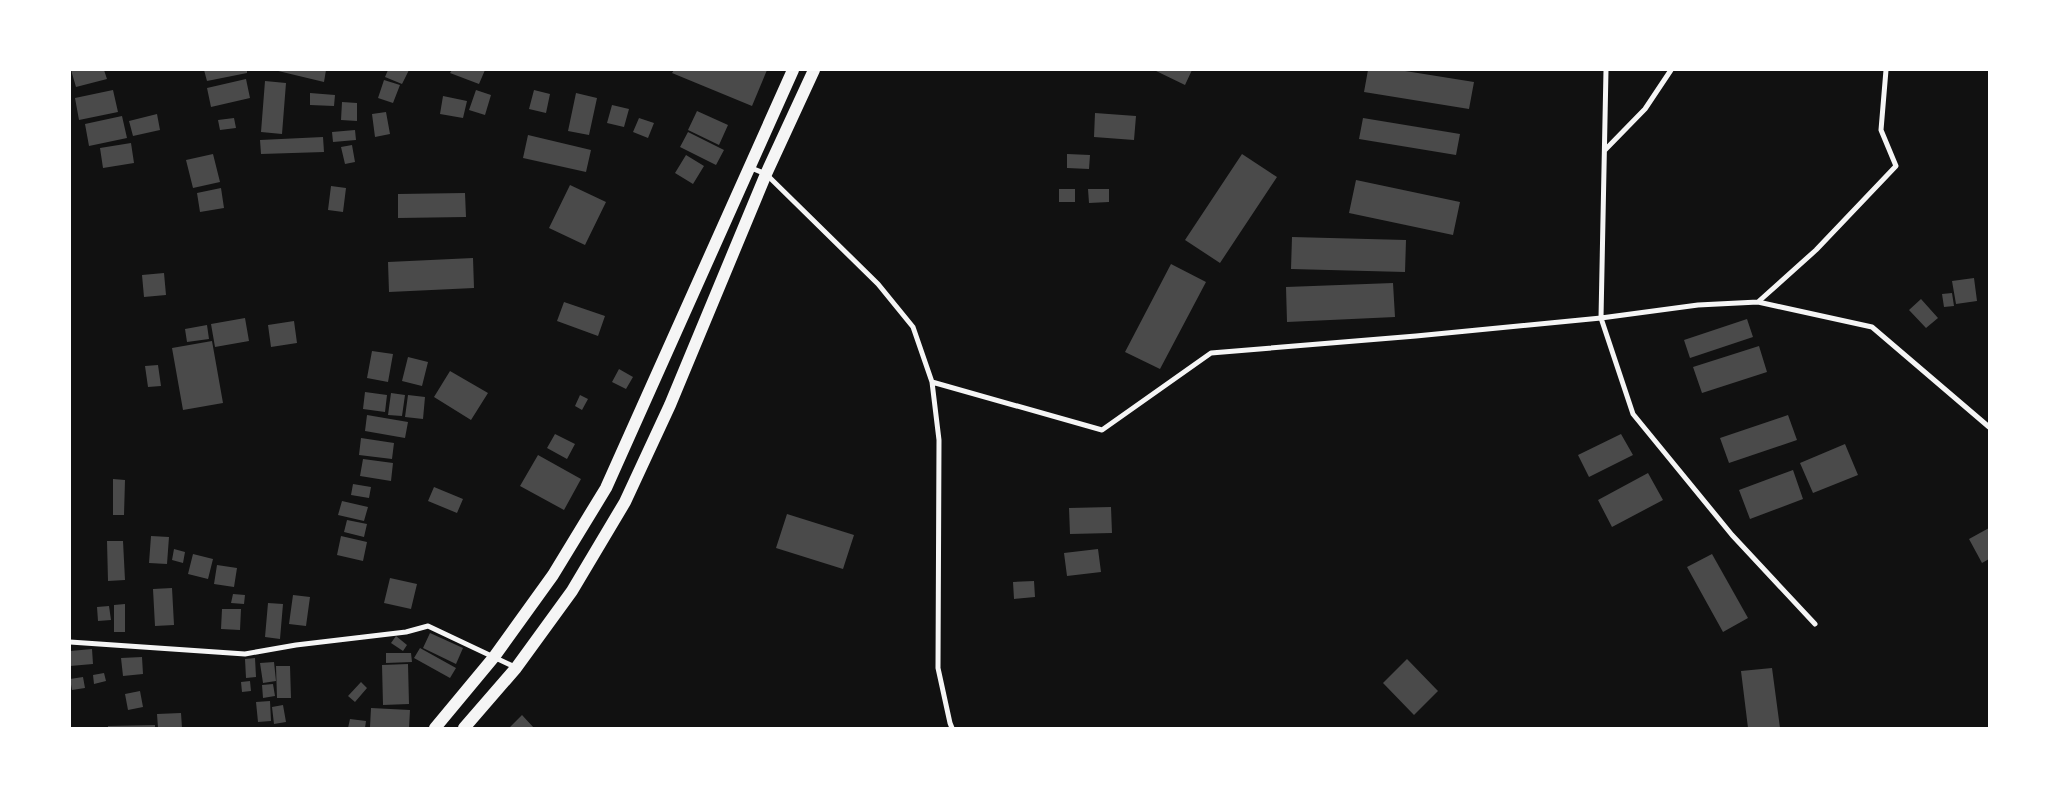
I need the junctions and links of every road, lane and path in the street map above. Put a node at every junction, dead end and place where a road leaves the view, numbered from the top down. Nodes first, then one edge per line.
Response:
1 (793, 70) edge
2 (814, 70) edge
3 (1606, 70) edge
4 (1671, 70) edge
5 (1886, 70) edge
6 (1605, 150) junction
7 (749, 167) junction
8 (766, 174) junction
9 (1758, 302) junction
10 (1601, 318) junction
11 (932, 382) junction
12 (1989, 427) edge
13 (1815, 624) dead end
14 (70, 642) edge
15 (494, 657) junction
16 (516, 668) junction
17 (435, 728) edge
18 (464, 728) edge
19 (952, 728) edge

1 - 7 highway
2 - 8 highway
3 - 6 street
4 - 6 street
5 - 9 street
6 - 10 street
7 - 8 street
7 - 15 highway
8 - 11 street
8 - 16 highway
9 - 10 street
9 - 12 street
10 - 11 street
10 - 13 street
11 - 19 street
14 - 15 street
15 - 16 street
15 - 17 highway
16 - 18 highway

